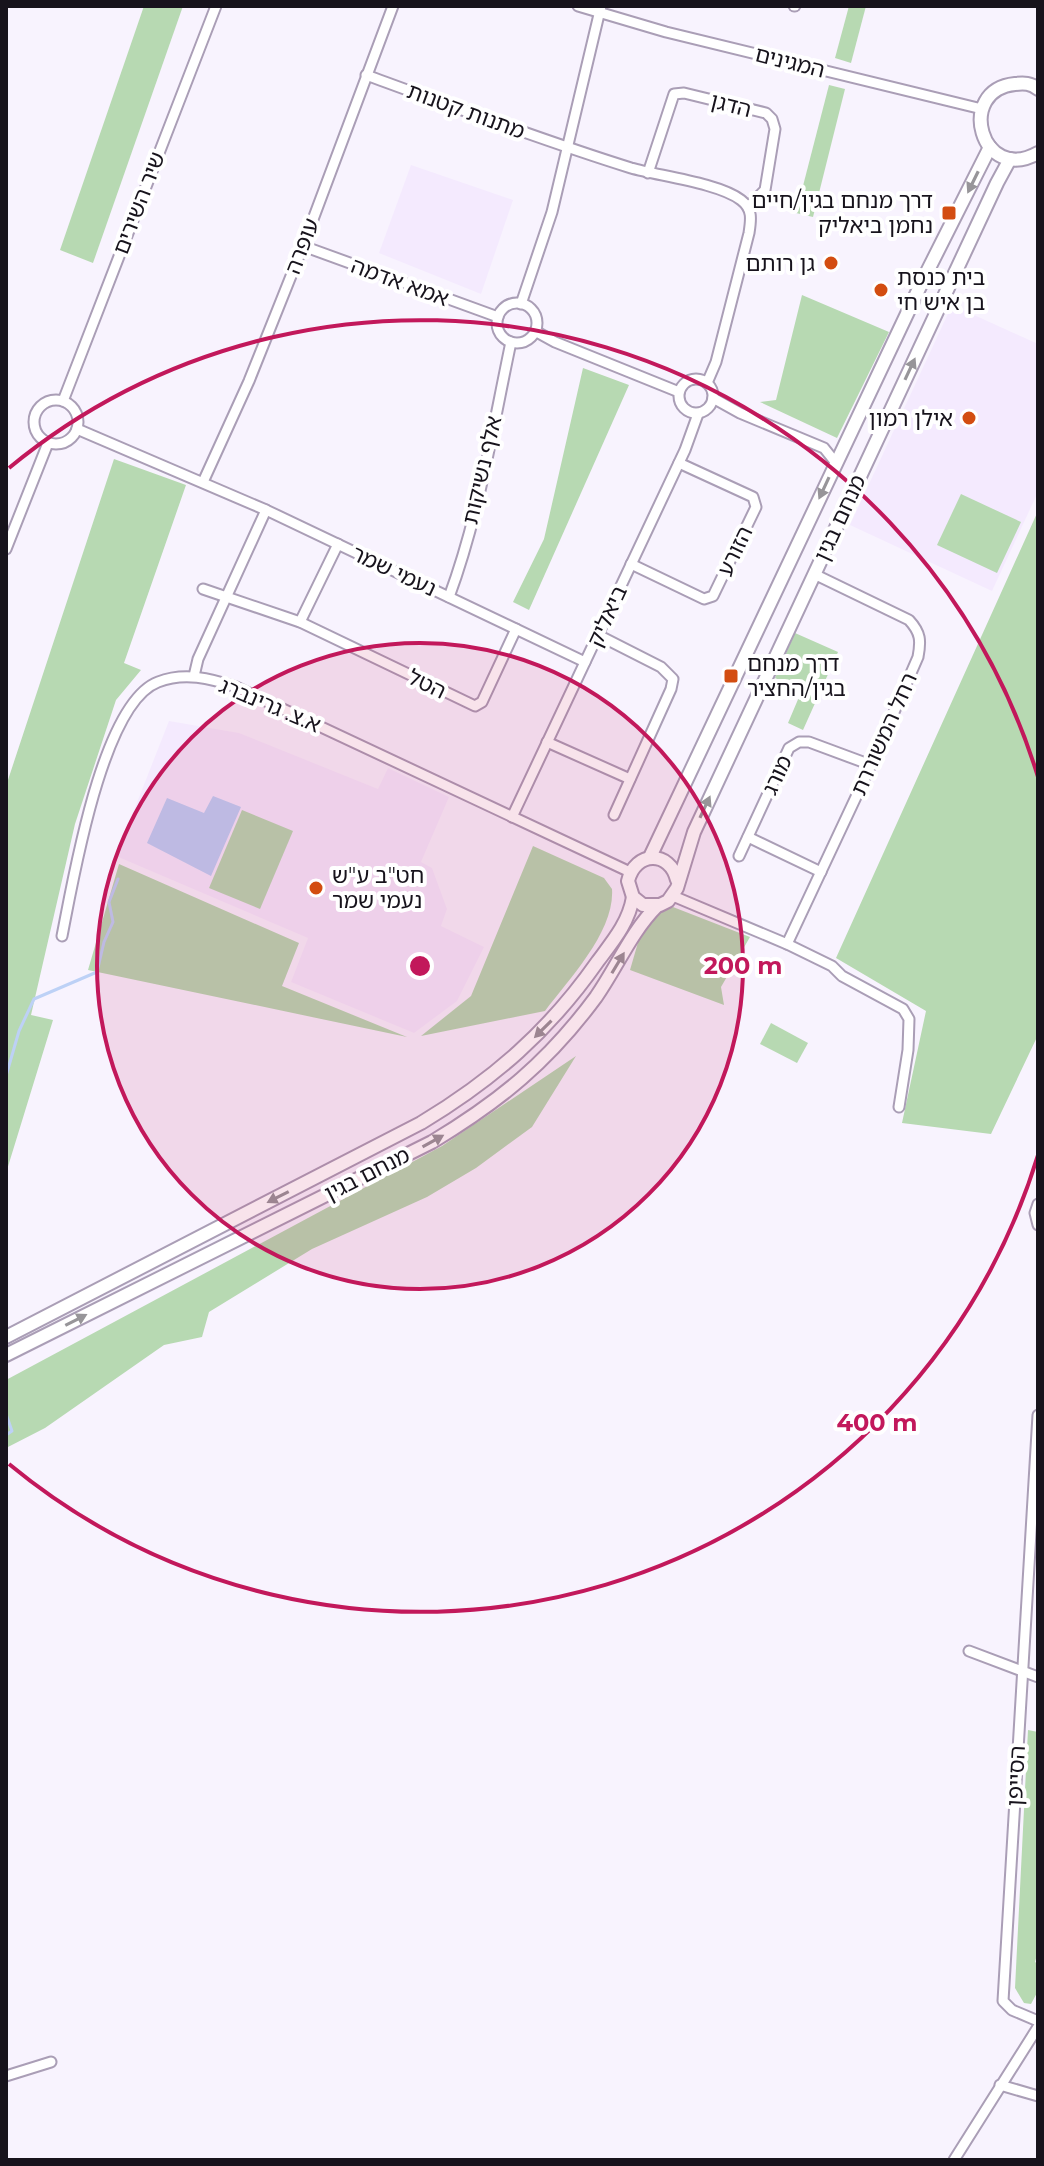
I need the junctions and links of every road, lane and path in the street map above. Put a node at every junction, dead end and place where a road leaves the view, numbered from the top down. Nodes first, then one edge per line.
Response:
1 (216, 6) edge
2 (393, 6) edge
3 (578, 6) edge
4 (600, 9) edge
5 (366, 75) junction
6 (1036, 84) edge
7 (982, 109) junction
8 (990, 147) junction
9 (567, 148) junction
10 (1038, 153) edge
11 (1010, 159) junction
12 (648, 173) junction
13 (748, 207) junction
14 (303, 246) junction
15 (521, 304) junction
16 (498, 317) junction
17 (535, 331) junction
18 (511, 342) junction
19 (707, 383) junction
20 (679, 392) junction
21 (713, 398) junction
22 (63, 401) junction
23 (708, 408) junction
24 (740, 413) junction
25 (698, 414) junction
26 (77, 429) junction
27 (48, 443) junction
28 (845, 443) junction
29 (824, 448) junction
30 (679, 463) junction
31 (836, 463) junction
32 (203, 482) junction
33 (266, 510) junction
34 (338, 544) junction
35 (6, 549) edge
36 (631, 564) junction
37 (814, 574) junction
38 (203, 589) dead end
39 (227, 597) junction
40 (449, 597) junction
41 (300, 622) junction
42 (516, 629) junction
43 (598, 635) junction
44 (585, 662) junction
45 (194, 676) junction
46 (547, 742) junction
47 (871, 765) junction
48 (630, 779) junction
49 (614, 815) dead end
50 (512, 817) junction
51 (748, 837) junction
52 (739, 856) dead end
53 (650, 857) junction
54 (630, 872) junction
55 (821, 872) junction
56 (677, 880) junction
57 (673, 896) junction
58 (633, 897) junction
59 (657, 906) junction
60 (62, 936) dead end
61 (787, 944) junction
62 (899, 1107) dead end
63 (1038, 1204) edge
64 (1038, 1225) edge
65 (6, 1337) edge
66 (6, 1355) edge
67 (1038, 1415) edge
68 (969, 1651) dead end
69 (1022, 1670) junction
70 (1038, 1677) edge
71 (1038, 2024) edge
72 (51, 2062) dead end
73 (6, 2076) edge
74 (1000, 2085) junction
75 (1038, 2096) edge
76 (954, 2160) edge

1 - 22 street, שיר השירים
2 - 5 street, עופרה
3 - 4 street, המגינים
4 - 7 street, המגינים
4 - 9 street
5 - 9 street, מתנות קטנות
5 - 14 street, עופרה
6 - 7 main road
7 - 8 main road
8 - 11 main road
8 -> 28 main road, מנחם בגין
9 - 12 street
9 - 15 street
10 - 11 main road
37 -> 11 main road, מנחם בגין
12 - 13 street
12 - 13 street, הדגן
13 - 19 street
14 - 16 street, אמא אדמה
14 - 32 street, עופרה
15 - 16 street
15 - 17 street
16 - 18 street
17 - 18 street
17 - 20 street
18 - 40 street, אלף נשיקות
19 - 20 street
19 - 21 street
20 - 25 street
21 - 23 street
21 - 24 street
22 - 26 street
22 - 27 street
23 - 24 street
23 - 25 street
24 - 29 street
25 - 30 street, ביאליק
26 - 27 street
26 - 32 street, נעמי שמר
27 - 35 street
28 - 29 street
28 - 31 main road, מנחם בגין
29 - 31 street
30 - 36 street, ביאליק
30 - 36 street, הזורע
31 -> 53 main road, מנחם בגין
32 - 33 street, נעמי שמר
33 - 34 street, נעמי שמר
33 - 39 street
34 - 40 street, נעמי שמר
34 - 41 street
36 - 43 street, ביאליק
37 - 47 street, רחל המשוררת
56 -> 37 main road, מנחם בגין
38 - 39 street, הטל
39 - 41 street, הטל
39 - 45 street
40 - 42 street, נעמי שמר
41 - 42 street, הטל
42 - 44 street, נעמי שמר
43 - 44 street, ביאליק
43 - 48 street
44 - 46 street, ביאליק
45 - 50 street, א.צ. גרינברג
45 - 60 street, א.צ. גרינברג
46 - 48 street
46 - 50 street, ביאליק
47 - 51 street, מורג
47 - 55 street, רחל המשוררת
48 - 49 street
50 - 54 street, א.צ. גרינברג
51 - 52 street, מורג
51 - 55 street
53 - 54 main road
53 - 56 main road
54 - 58 main road
55 - 61 street, רחל המשוררת
56 - 57 main road
57 - 59 main road
57 - 61 street
58 - 59 main road
58 -> 65 main road, מנחם בגין
66 -> 59 main road, מנחם בגין
61 - 62 street
63 - 64 street
67 - 69 street, הסייפן
68 - 69 street
69 - 70 street
69 - 71 street, הסייפן
71 - 74 street
72 - 73 street
74 - 75 street
74 - 76 street

